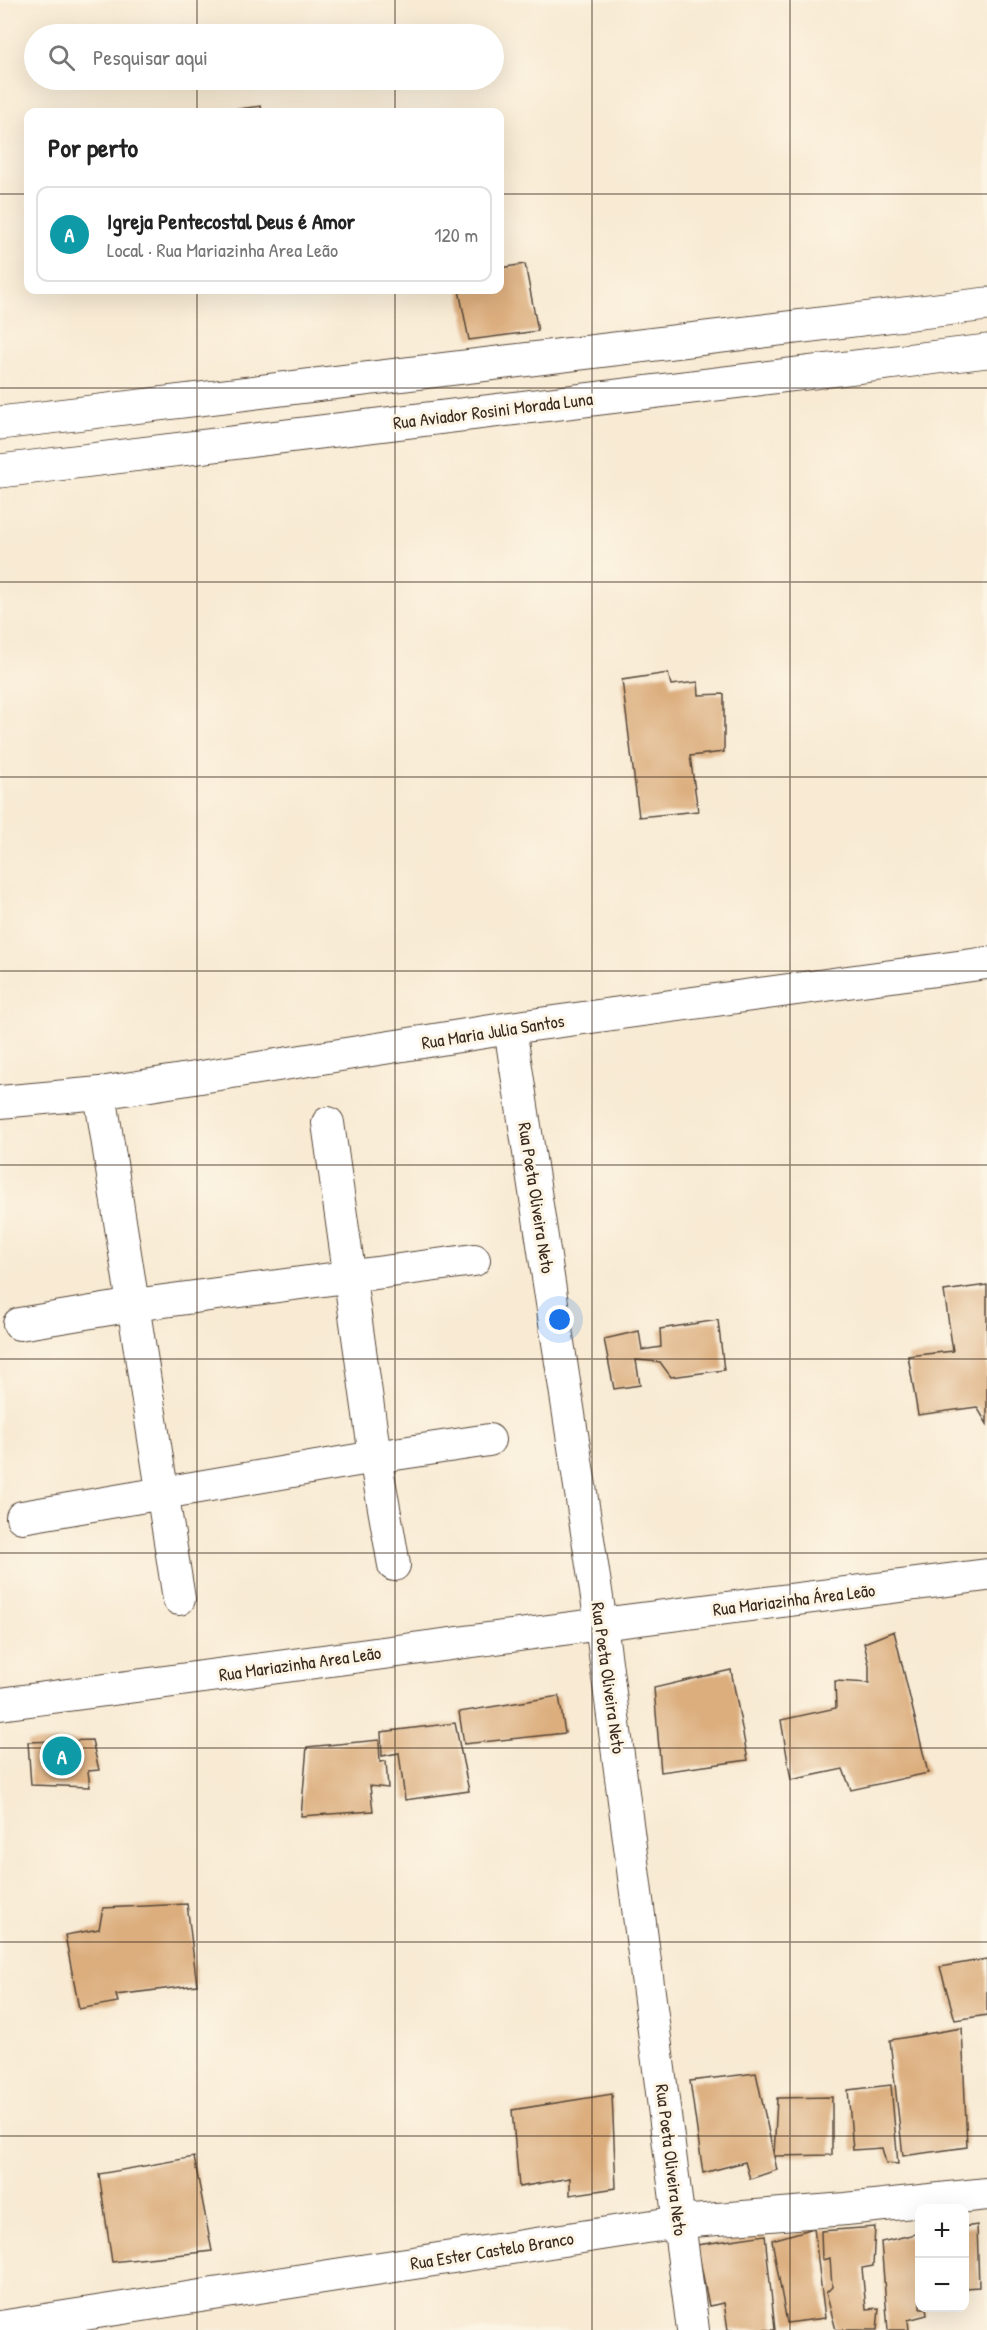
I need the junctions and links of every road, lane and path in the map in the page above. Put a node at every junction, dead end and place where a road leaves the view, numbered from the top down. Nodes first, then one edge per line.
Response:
1 (987, 304) edge
2 (987, 351) edge
3 (0, 423) edge
4 (0, 471) edge
5 (987, 963) edge
6 (510, 1028) junction
7 (100, 1093) junction
8 (0, 1102) edge
9 (328, 1123) dead end
10 (474, 1260) dead end
11 (351, 1276) junction
12 (134, 1305) junction
13 (19, 1324) dead end
14 (489, 1440) dead end
15 (375, 1457) junction
16 (163, 1493) junction
17 (22, 1517) dead end
18 (394, 1565) dead end
19 (987, 1575) edge
20 (179, 1599) dead end
21 (601, 1624) junction
22 (0, 1704) edge
23 (987, 2194) edge
24 (679, 2222) junction
25 (2, 2322) edge
26 (693, 2330) edge

1 - 3 street
2 - 4 street, Rua Aviador Rosini Morada Luna
5 - 6 street, Rua Maria Julia Santos
6 - 7 street, Rua Maria Julia Santos
6 - 21 street, Rua Poeta Oliveira Neto
7 - 8 street, Rua Maria Julia Santos
7 - 12 street
9 - 11 street
10 - 11 street
11 - 12 street
11 - 15 street
12 - 13 street
12 - 16 street
14 - 15 street
15 - 16 street
15 - 18 street
16 - 17 street
16 - 20 street
19 - 21 street, Rua Mariazinha Área Leão
21 - 22 street, Rua Mariazinha Area Leão
21 - 24 street, Rua Poeta Oliveira Neto
23 - 24 street, Rua Ester Castelo Branco
24 - 25 street, Rua Ester Castelo Branco
24 - 26 street, Rua Poeta Oliveira Neto

